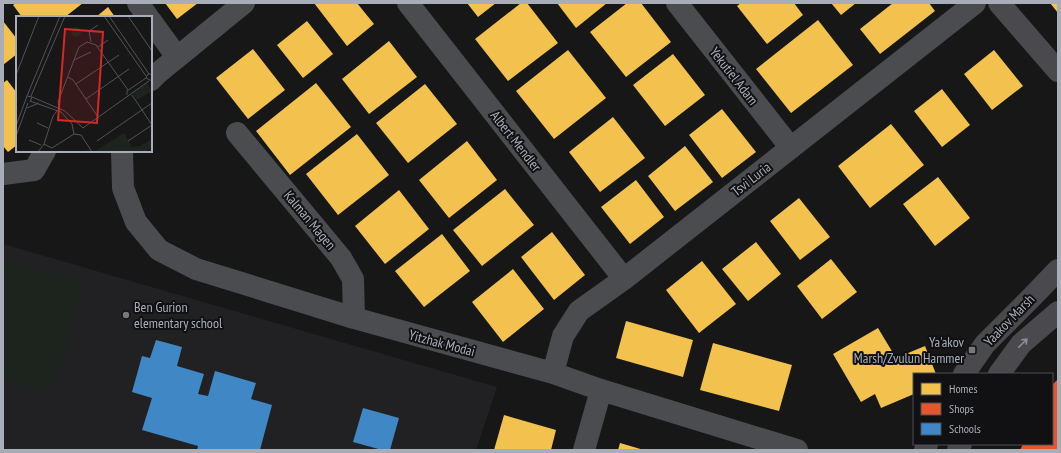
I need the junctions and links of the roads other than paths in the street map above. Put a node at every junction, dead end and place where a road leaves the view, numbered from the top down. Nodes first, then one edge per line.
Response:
1 (138, 3) edge
2 (244, 3) edge
3 (408, 3) edge
4 (677, 3) edge
5 (975, 3) edge
6 (999, 3) edge
7 (147, 16) edge
8 (152, 22) edge
9 (177, 57) junction
10 (1058, 72) edge
11 (152, 79) edge
12 (237, 133) dead end
13 (791, 148) junction
14 (44, 152) edge
15 (122, 152) edge
16 (3, 174) edge
17 (1058, 270) edge
18 (624, 279) junction
19 (1058, 312) edge
20 (354, 318) junction
21 (553, 373) junction
22 (965, 373) edge
23 (1000, 373) edge
24 (601, 390) junction
25 (584, 450) edge
26 (796, 450) edge

1 - 7 street
2 - 9 street
3 - 18 street, Albert Mendler
4 - 13 street, Yekutiel Adam
5 - 13 street, Tsvi Luria
6 - 10 street
8 - 9 street
9 - 11 street
12 - 20 street, Kalman Magen
13 - 18 street, Tsvi Luria
14 - 16 street
15 - 20 street, Yitzhak Modai
17 - 22 street, Yaakov Marsh
18 - 21 street, Tsvi Luria
23 -> 19 street, Yaakov Marsh
20 - 21 street, Yitzhak Modai
21 - 24 street, Yitzhak Modai
24 - 25 street
24 - 26 street, Yitzhak Modai

